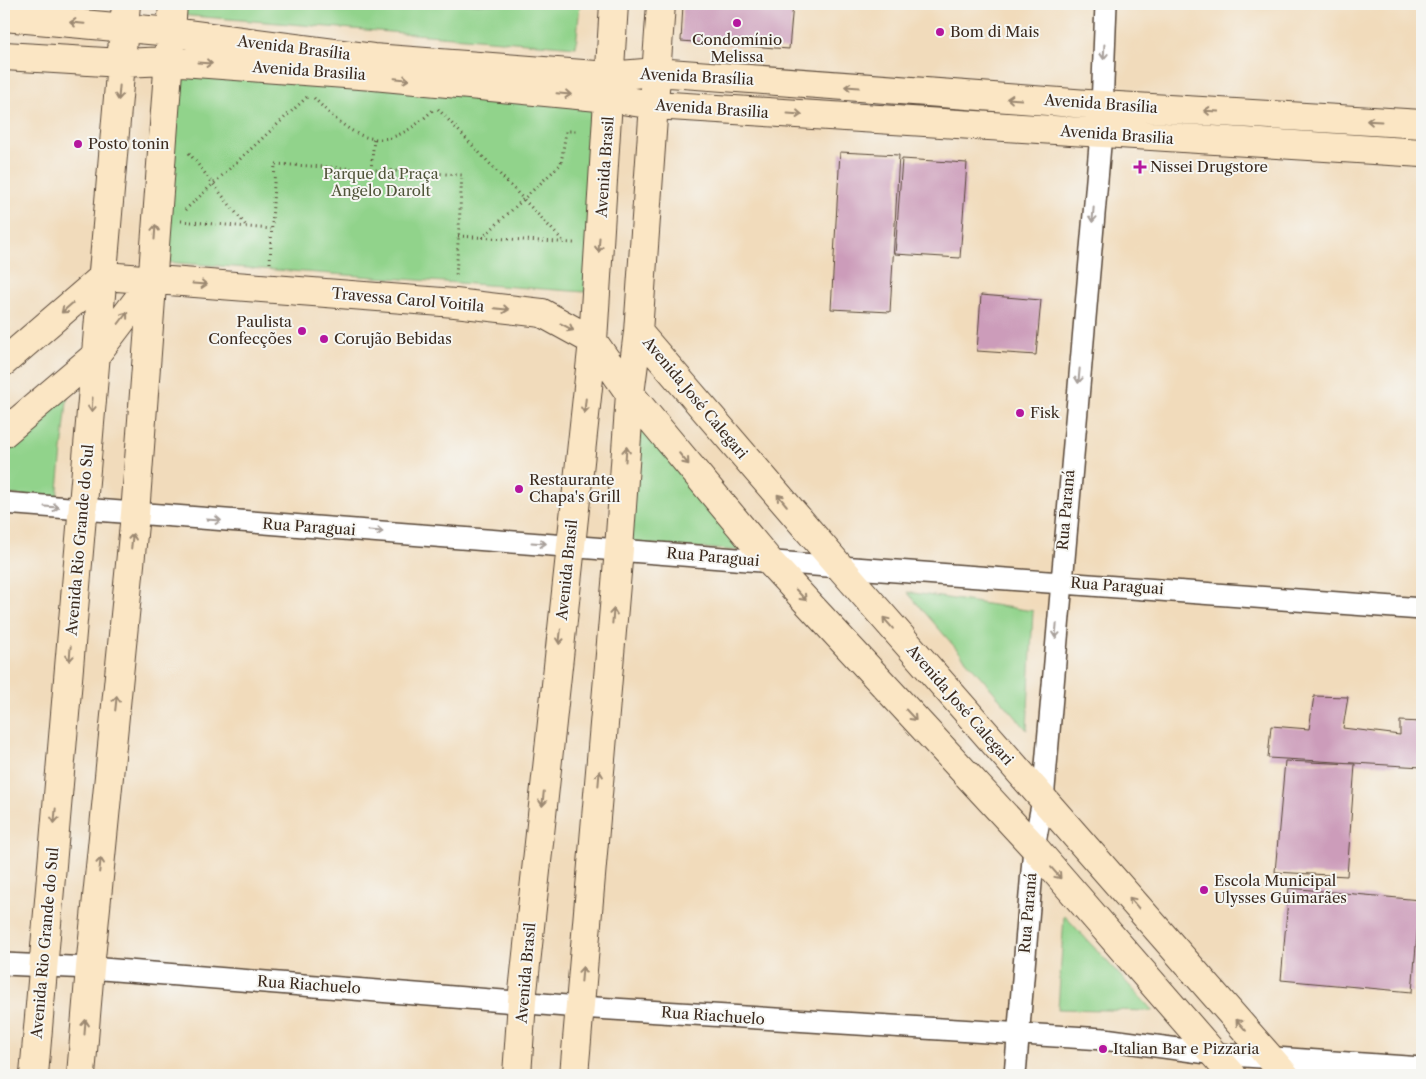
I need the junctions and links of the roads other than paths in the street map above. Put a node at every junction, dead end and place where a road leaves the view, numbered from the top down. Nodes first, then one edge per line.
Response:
1 (173, 4) edge
2 (614, 4) edge
3 (661, 4) edge
4 (1106, 4) edge
5 (126, 15) edge
6 (4, 17) edge
7 (171, 32) junction
8 (4, 56) edge
9 (168, 61) junction
10 (122, 63) junction
11 (373, 67) junction
12 (656, 72) junction
13 (609, 87) junction
14 (654, 105) junction
15 (1101, 105) junction
16 (1422, 124) edge
17 (1101, 134) junction
18 (1422, 153) edge
19 (104, 276) junction
20 (152, 281) junction
21 (638, 332) junction
22 (592, 341) junction
23 (95, 356) junction
24 (4, 362) edge
25 (630, 394) junction
26 (4, 433) edge
27 (4, 503) edge
28 (84, 510) junction
29 (135, 514) junction
30 (570, 546) junction
31 (619, 549) junction
32 (770, 562) junction
33 (840, 567) junction
34 (1060, 582) junction
35 (1422, 609) edge
36 (1042, 800) junction
37 (1034, 847) junction
38 (4, 964) edge
39 (42, 966) junction
40 (90, 968) junction
41 (522, 1001) junction
42 (579, 1007) junction
43 (1017, 1034) junction
44 (1214, 1054) junction
45 (1277, 1066) edge
46 (1422, 1068) edge
47 (34, 1075) edge
48 (81, 1075) edge
49 (517, 1075) edge
50 (574, 1075) edge
51 (1014, 1075) edge
52 (1232, 1075) edge

1 - 7 street
2 - 13 street, Avenida Brasil
3 - 12 street
4 -> 15 street, Rua Paraná
5 -> 6 street, Avenida Brasília
5 - 7 street, Avenida Brasília
5 - 10 street, Avenida Rio Grande do Sul
7 - 9 street
7 - 11 street, Avenida Brasília
8 - 10 street, Avenida Brasilia
9 - 10 street, Avenida Brasilia
9 -> 11 street, Avenida Brasilia
20 -> 9 street
10 -> 19 street, Avenida Rio Grande do Sul
11 - 13 street, Avenida Brasilia
12 - 13 street, Avenida Brasília
12 - 14 street
15 -> 12 street, Avenida Brasília
13 - 14 street, Avenida Brasilia
13 - 22 street, Avenida Brasil
14 -> 17 street, Avenida Brasilia
14 - 21 street
16 -> 15 street, Avenida Brasília
15 - 17 street, Rua Paraná
17 - 18 street, Avenida Brasilia
17 -> 34 street, Rua Paraná
19 - 20 street, Travessa Carol Voitila
19 - 23 street, Avenida Rio Grande do Sul
19 -> 24 street
20 -> 22 street, Travessa Carol Voitila
23 -> 20 street
20 - 29 street
21 - 25 street
33 -> 21 street, Avenida José Calegari
22 - 25 street, Travessa Carol Voitila
22 -> 30 street, Avenida Brasil
23 - 26 street
23 -> 28 street, Avenida Rio Grande do Sul
31 -> 25 street
25 -> 32 street
27 -> 28 street, Rua Paraguai
28 - 29 street, Rua Paraguai
28 -> 39 street, Avenida Rio Grande do Sul
29 -> 30 street, Rua Paraguai
40 -> 29 street
30 - 31 street, Rua Paraguai
30 -> 41 street, Avenida Brasil
31 - 32 street, Rua Paraguai
42 -> 31 street
32 - 33 street, Rua Paraguai
32 -> 37 street
33 - 34 street, Rua Paraguai
36 -> 33 street, Avenida José Calegari
34 - 35 street, Rua Paraguai
34 -> 36 street, Rua Paraná
36 - 37 street, Rua Paraná
45 -> 36 street, Avenida José Calegari
37 - 43 street, Rua Paraná
37 -> 44 street
38 - 39 street, Rua Riachuelo
39 - 40 street, Rua Riachuelo
39 - 47 street, Avenida Rio Grande do Sul
40 - 41 street, Rua Riachuelo
48 -> 40 street
41 - 42 street, Rua Riachuelo
41 - 49 street, Avenida Brasil
42 - 43 street, Rua Riachuelo
42 - 50 street
43 - 44 street, Rua Riachuelo
43 - 51 street, Rua Paraná
44 - 45 street, Rua Riachuelo
44 - 52 street
45 - 46 street, Rua Riachuelo

